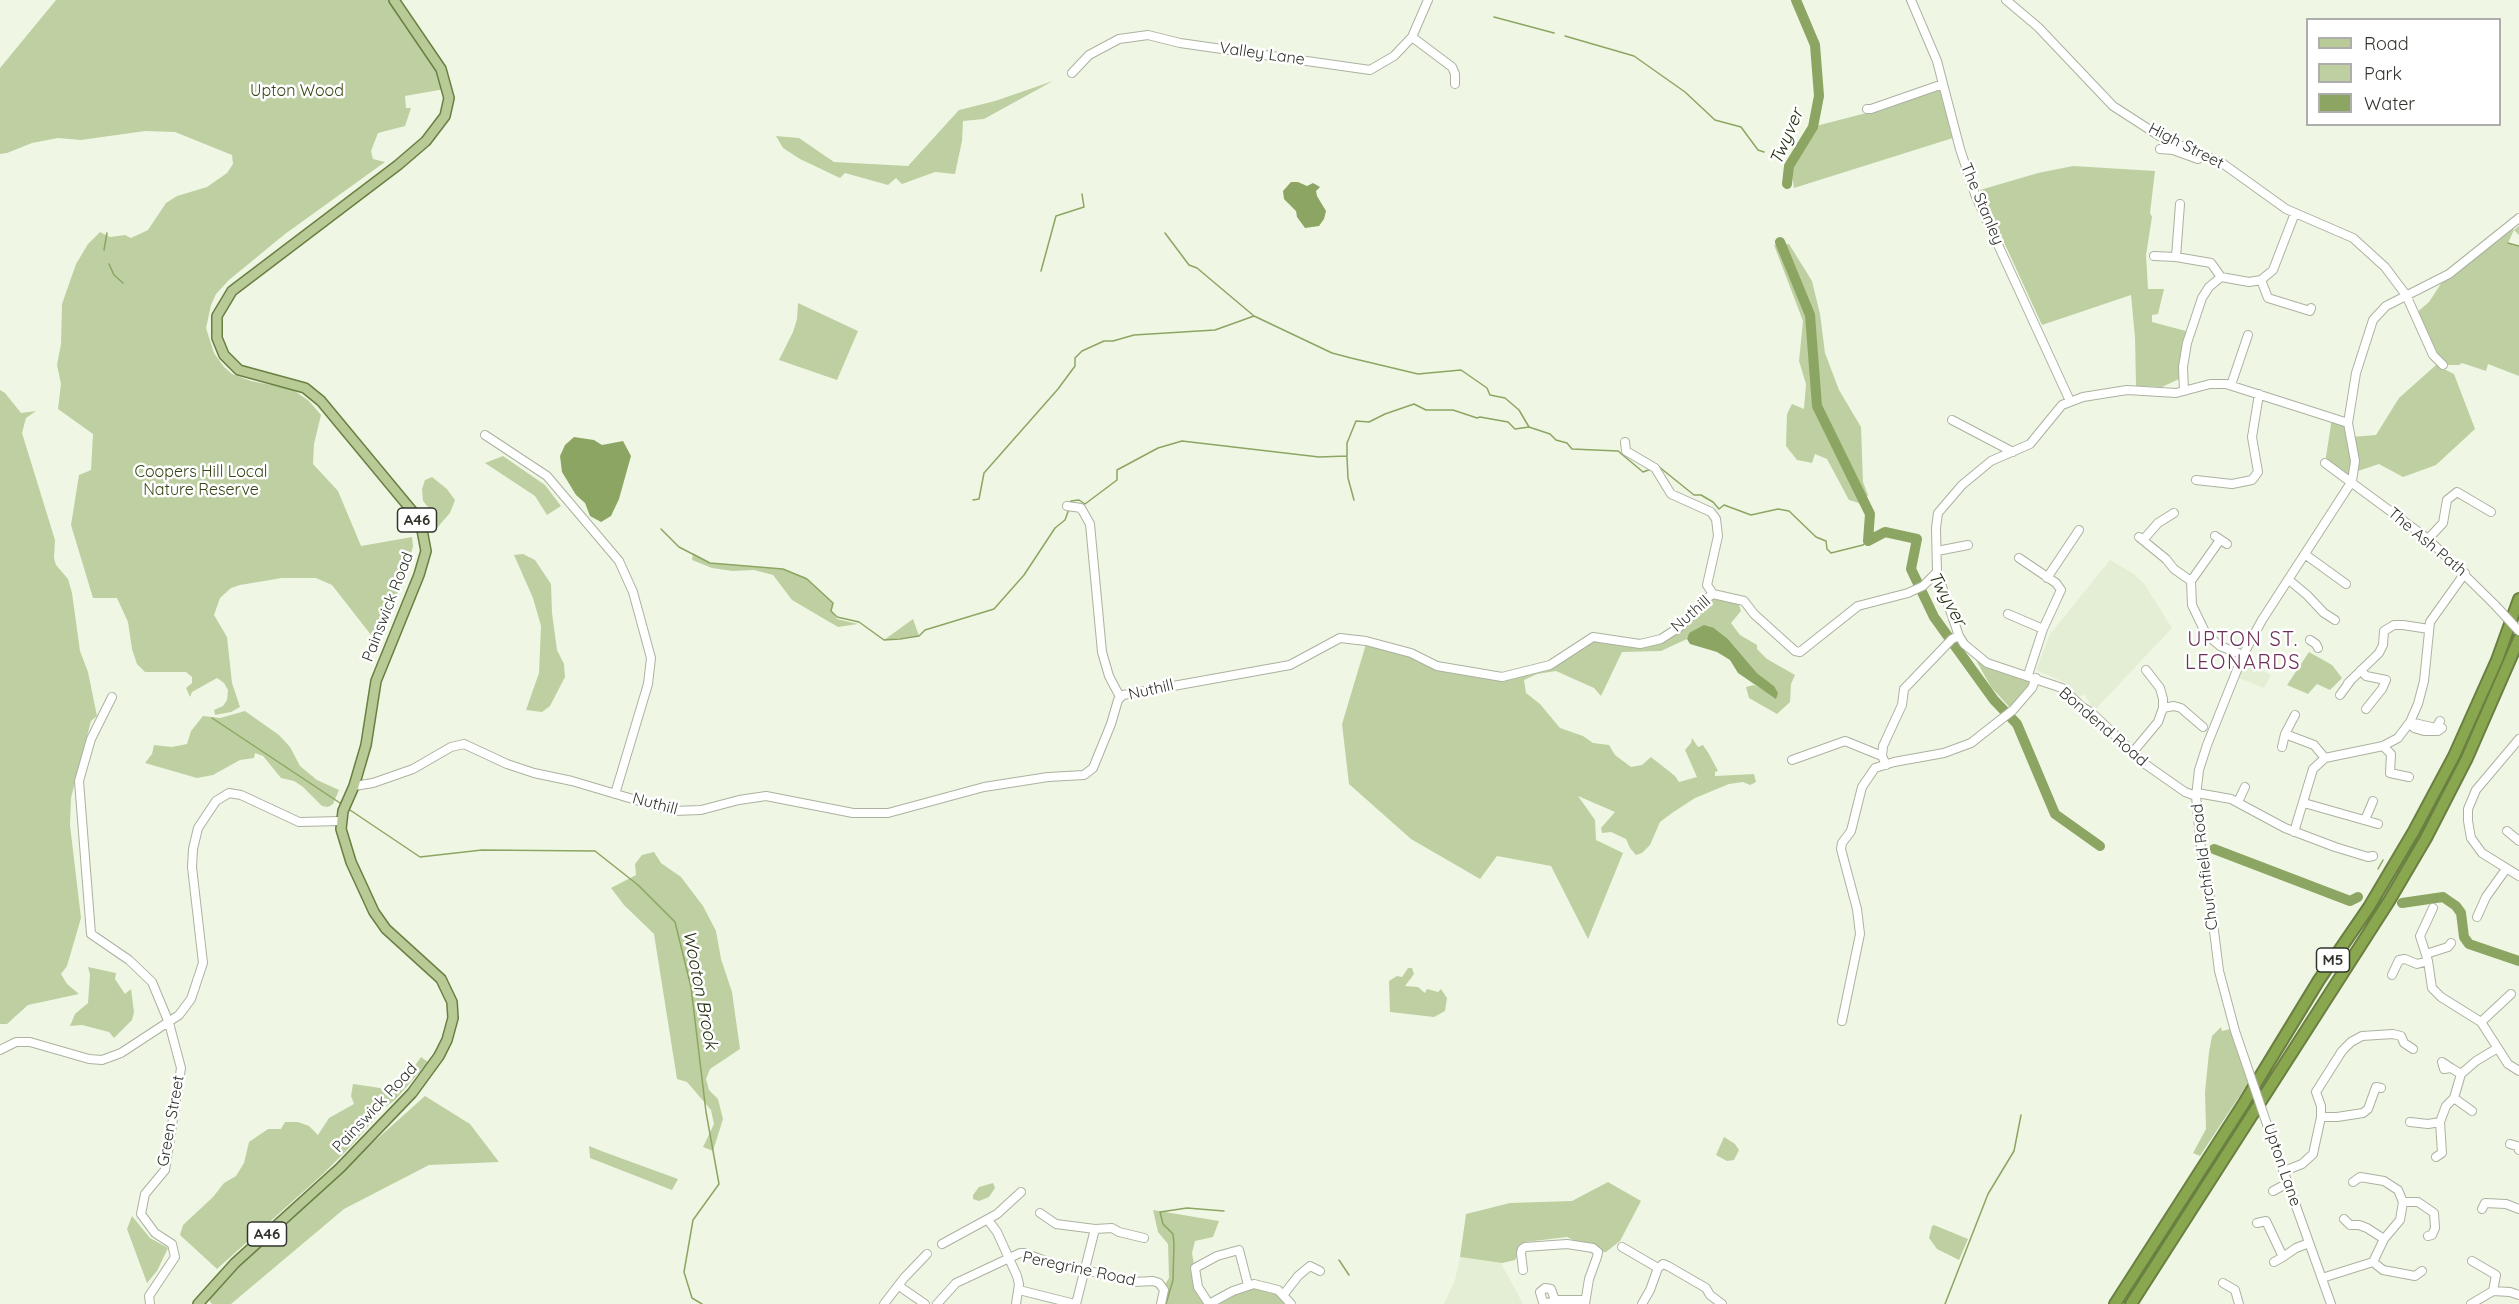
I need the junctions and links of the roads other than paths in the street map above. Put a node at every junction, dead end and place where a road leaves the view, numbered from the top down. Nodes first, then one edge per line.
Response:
1 (394, 0) edge
2 (1428, 0) edge
3 (1911, 0) edge
4 (2006, 0) edge
5 (1412, 37) junction
6 (1072, 73) dead end
7 (1455, 84) dead end
8 (1943, 84) junction
9 (1867, 109) dead end
10 (2174, 146) junction
11 (2160, 148) dead end
12 (2198, 159) dead end
13 (2180, 204) dead end
14 (2295, 213) junction
15 (2519, 218) edge
16 (2154, 256) dead end
17 (2176, 257) junction
18 (2221, 278) junction
19 (2261, 280) junction
20 (2406, 295) junction
21 (2311, 308) dead end
22 (2248, 335) dead end
23 (2441, 363) dead end
24 (2231, 385) junction
25 (2184, 391) junction
26 (2259, 393) junction
27 (2070, 401) junction
28 (1952, 420) dead end
29 (2348, 423) junction
30 (485, 435) dead end
31 (1625, 442) dead end
32 (2013, 452) junction
33 (2325, 463) dead end
34 (2196, 480) dead end
35 (2352, 482) junction
36 (1067, 506) dead end
37 (2491, 512) dead end
38 (2174, 513) dead end
39 (2078, 535) dead end
40 (2428, 539) junction
41 (2220, 540) dead end
42 (1968, 545) dead end
43 (1937, 551) junction
44 (2306, 555) junction
45 (2019, 558) dead end
46 (1937, 572) junction
47 (2465, 573) junction
48 (2047, 578) junction
49 (2289, 580) junction
50 (2191, 581) junction
51 (2347, 585) dead end
52 (1713, 594) junction
53 (2519, 599) edge
54 (2008, 614) dead end
55 (2335, 620) dead end
56 (2043, 629) junction
57 (2429, 629) junction
58 (2519, 631) edge
59 (1959, 636) junction
60 (2519, 639) edge
61 (2310, 640) dead end
62 (2318, 648) dead end
63 (2243, 655) junction
64 (2149, 670) dead end
65 (2361, 670) junction
66 (2032, 677) junction
67 (2340, 695) dead end
68 (112, 697) dead end
69 (1120, 697) junction
70 (2163, 708) junction
71 (2366, 709) dead end
72 (2295, 715) dead end
73 (2205, 716) dead end
74 (2410, 722) junction
75 (2441, 724) dead end
76 (2285, 734) junction
77 (2517, 745) edge
78 (2383, 746) junction
79 (2282, 747) dead end
80 (2133, 752) junction
81 (1882, 756) junction
82 (2325, 758) junction
83 (1792, 760) dead end
84 (1886, 765) junction
85 (2409, 777) dead end
86 (354, 786) junction
87 (2246, 787) dead end
88 (615, 794) junction
89 (2196, 794) junction
90 (2373, 801) dead end
91 (2238, 802) junction
92 (2304, 802) junction
93 (2365, 820) junction
94 (340, 821) junction
95 (2378, 824) dead end
96 (2294, 831) junction
97 (2368, 860) dead end
98 (2506, 869) junction
99 (2519, 876) edge
100 (2433, 908) dead end
101 (2480, 913) dead end
102 (2451, 943) dead end
103 (2427, 958) junction
104 (2392, 975) dead end
105 (2506, 996) dead end
106 (1842, 1021) dead end
107 (2481, 1022) junction
108 (169, 1023) junction
109 (2234, 1029) joint
110 (2413, 1049) dead end
111 (2496, 1049) junction
112 (0, 1050) edge
113 (2451, 1068) dead end
114 (2519, 1071) edge
115 (2461, 1074) junction
116 (2376, 1087) dead end
117 (2454, 1098) junction
118 (2472, 1111) dead end
119 (2321, 1117) junction
120 (2413, 1121) dead end
121 (2440, 1122) junction
122 (2510, 1144) dead end
123 (2519, 1150) edge
124 (2436, 1157) dead end
125 (2284, 1171) junction
126 (2357, 1177) dead end
127 (2288, 1183) junction
128 (2273, 1191) dead end
129 (1021, 1192) dead end
130 (2403, 1202) junction
131 (2482, 1209) dead end
132 (2519, 1209) edge
133 (1040, 1213) dead end
134 (988, 1220) junction
135 (2264, 1220) dead end
136 (2348, 1225) dead end
137 (1095, 1229) junction
138 (2428, 1236) dead end
139 (1144, 1238) dead end
140 (2384, 1239) junction
141 (2309, 1243) junction
142 (942, 1244) dead end
143 (1622, 1247) dead end
144 (927, 1254) dead end
145 (2283, 1257) junction
146 (1009, 1258) junction
147 (2472, 1261) dead end
148 (2274, 1262) dead end
149 (2373, 1262) junction
150 (1658, 1268) junction
151 (1086, 1270) junction
152 (1524, 1270) dead end
153 (1320, 1271) dead end
154 (2418, 1276) dead end
155 (2322, 1278) junction
156 (2223, 1283) dead end
157 (1248, 1285) junction
158 (899, 1286) junction
159 (1018, 1290) junction
160 (2493, 1291) junction
161 (1284, 1294) junction
162 (2519, 1295) edge
163 (1555, 1300) dead end
164 (1585, 1302) edge
165 (150, 1304) edge
166 (198, 1304) edge
167 (884, 1304) edge
168 (925, 1304) edge
169 (938, 1304) edge
170 (1016, 1304) edge
171 (1076, 1304) edge
172 (1161, 1304) edge
173 (1209, 1304) edge
174 (1291, 1304) edge
175 (1642, 1304) edge
176 (1721, 1304) edge
177 (2115, 1304) edge
178 (2131, 1304) edge
179 (2239, 1304) edge
180 (2331, 1304) edge
181 (2471, 1304) edge

1 - 86 main road, Painswick Road / A46
2 - 5 street, Valley Lane
3 - 8 street, The Stanley
4 - 10 street, High Street
5 - 6 street, Valley Lane
5 - 7 street
8 - 9 street
8 - 27 street, The Stanley
10 - 11 street
10 - 12 street
10 - 14 street, High Street
13 - 17 street
14 - 19 street
14 - 20 street, High Street
15 - 20 street
16 - 17 street
17 - 18 street
18 - 19 street
18 - 25 street
19 - 21 street
20 - 23 street, High Street
20 - 29 street
22 - 24 street
24 - 25 street, Bondend Road
24 - 26 street, Bondend Road
25 - 27 street, Bondend Road
26 - 29 street, Bondend Road
26 - 34 street
27 - 32 street, Bondend Road
28 - 32 street
29 - 35 street, Churchfield Road
30 - 88 street
31 - 52 street
32 - 43 street, Bondend Road
33 - 35 street, The Ash Path
35 - 40 street, The Ash Path
35 - 44 street, Churchfield Road
36 - 69 street
37 - 40 street
38 - 50 street
39 - 48 street
40 - 47 street, The Ash Path
41 - 50 street
42 - 43 street
43 - 46 street, Bondend Road
44 - 49 street, Churchfield Road
44 - 51 street
45 - 48 street
46 - 52 street, Nuthill
46 - 59 street, Bondend Road
47 - 57 street
47 - 58 street, The Ash Path, bridge
48 - 56 street
49 - 55 street
49 - 63 street, Churchfield Road
50 - 63 street
52 - 69 street, Nuthill
53 - 177 highway, M5
54 - 56 street
56 - 66 street
57 - 65 street
57 - 74 street
59 - 66 street, Bondend Road
59 - 81 street
60 - 178 highway, M5
61 - 62 street
63 - 89 street, Churchfield Road
64 - 70 street
65 - 67 street
65 - 71 street
66 - 80 street, Bondend Road
66 - 84 street
68 - 108 street
69 - 88 street, Nuthill
70 - 73 street
70 - 80 street
72 - 76 street
74 - 75 street
74 - 78 street
76 - 79 street
76 - 82 street
77 - 98 street
78 - 82 street
78 - 85 street
80 - 89 street, Bondend Road
81 - 83 street
81 - 84 street
82 - 92 street
84 - 106 street
86 - 88 street, Nuthill
86 - 94 main road, Painswick Road / A46
87 - 91 street
89 - 91 street, Bondend Road
89 - 109 street, Churchfield Road
90 - 93 street
91 - 96 street, Bondend Road
92 - 93 street
92 - 96 street
93 - 95 street
94 - 108 street
94 - 166 main road, Painswick Road / A46
96 - 97 street, Bondend Road
98 - 99 street
98 - 101 street
100 - 103 street
102 - 103 street
103 - 104 street
103 - 107 street
105 - 107 street
107 - 111 street
108 - 112 street
108 - 165 street, Green Street
109 - 125 street, Upton Lane, bridge
110 - 119 street
111 - 114 street
111 - 115 street
113 - 115 street
115 - 117 street
116 - 119 street
117 - 118 street
117 - 121 street
119 - 125 street
120 - 121 street
121 - 124 street
122 - 123 street
125 - 127 street, Upton Lane
126 - 130 street
127 - 128 street
127 - 141 street, Upton Lane
129 - 134 street
130 - 138 street
130 - 140 street
131 - 132 street
133 - 137 street
134 - 142 street
134 - 146 street
135 - 145 street
136 - 140 street
137 - 139 street
137 - 151 street
140 - 149 street
141 - 145 street
141 - 155 street, Upton Lane
143 - 150 street
144 - 158 street
145 - 148 street
146 - 151 street, Peregrine Road
146 - 159 street
146 - 169 street, Peregrine Road
147 - 160 street
149 - 154 street
149 - 155 street
150 - 175 street
150 - 176 street
151 - 171 street
151 - 172 street, Peregrine Road
152 - 164 street
153 - 161 street
155 - 180 street, Upton Lane
156 - 179 street
157 - 161 street
157 - 173 street
157 - 173 street
158 - 167 street
158 - 168 street
159 - 170 street
159 - 171 street
160 - 162 street
160 - 181 street
161 - 174 street
163 - 164 street

